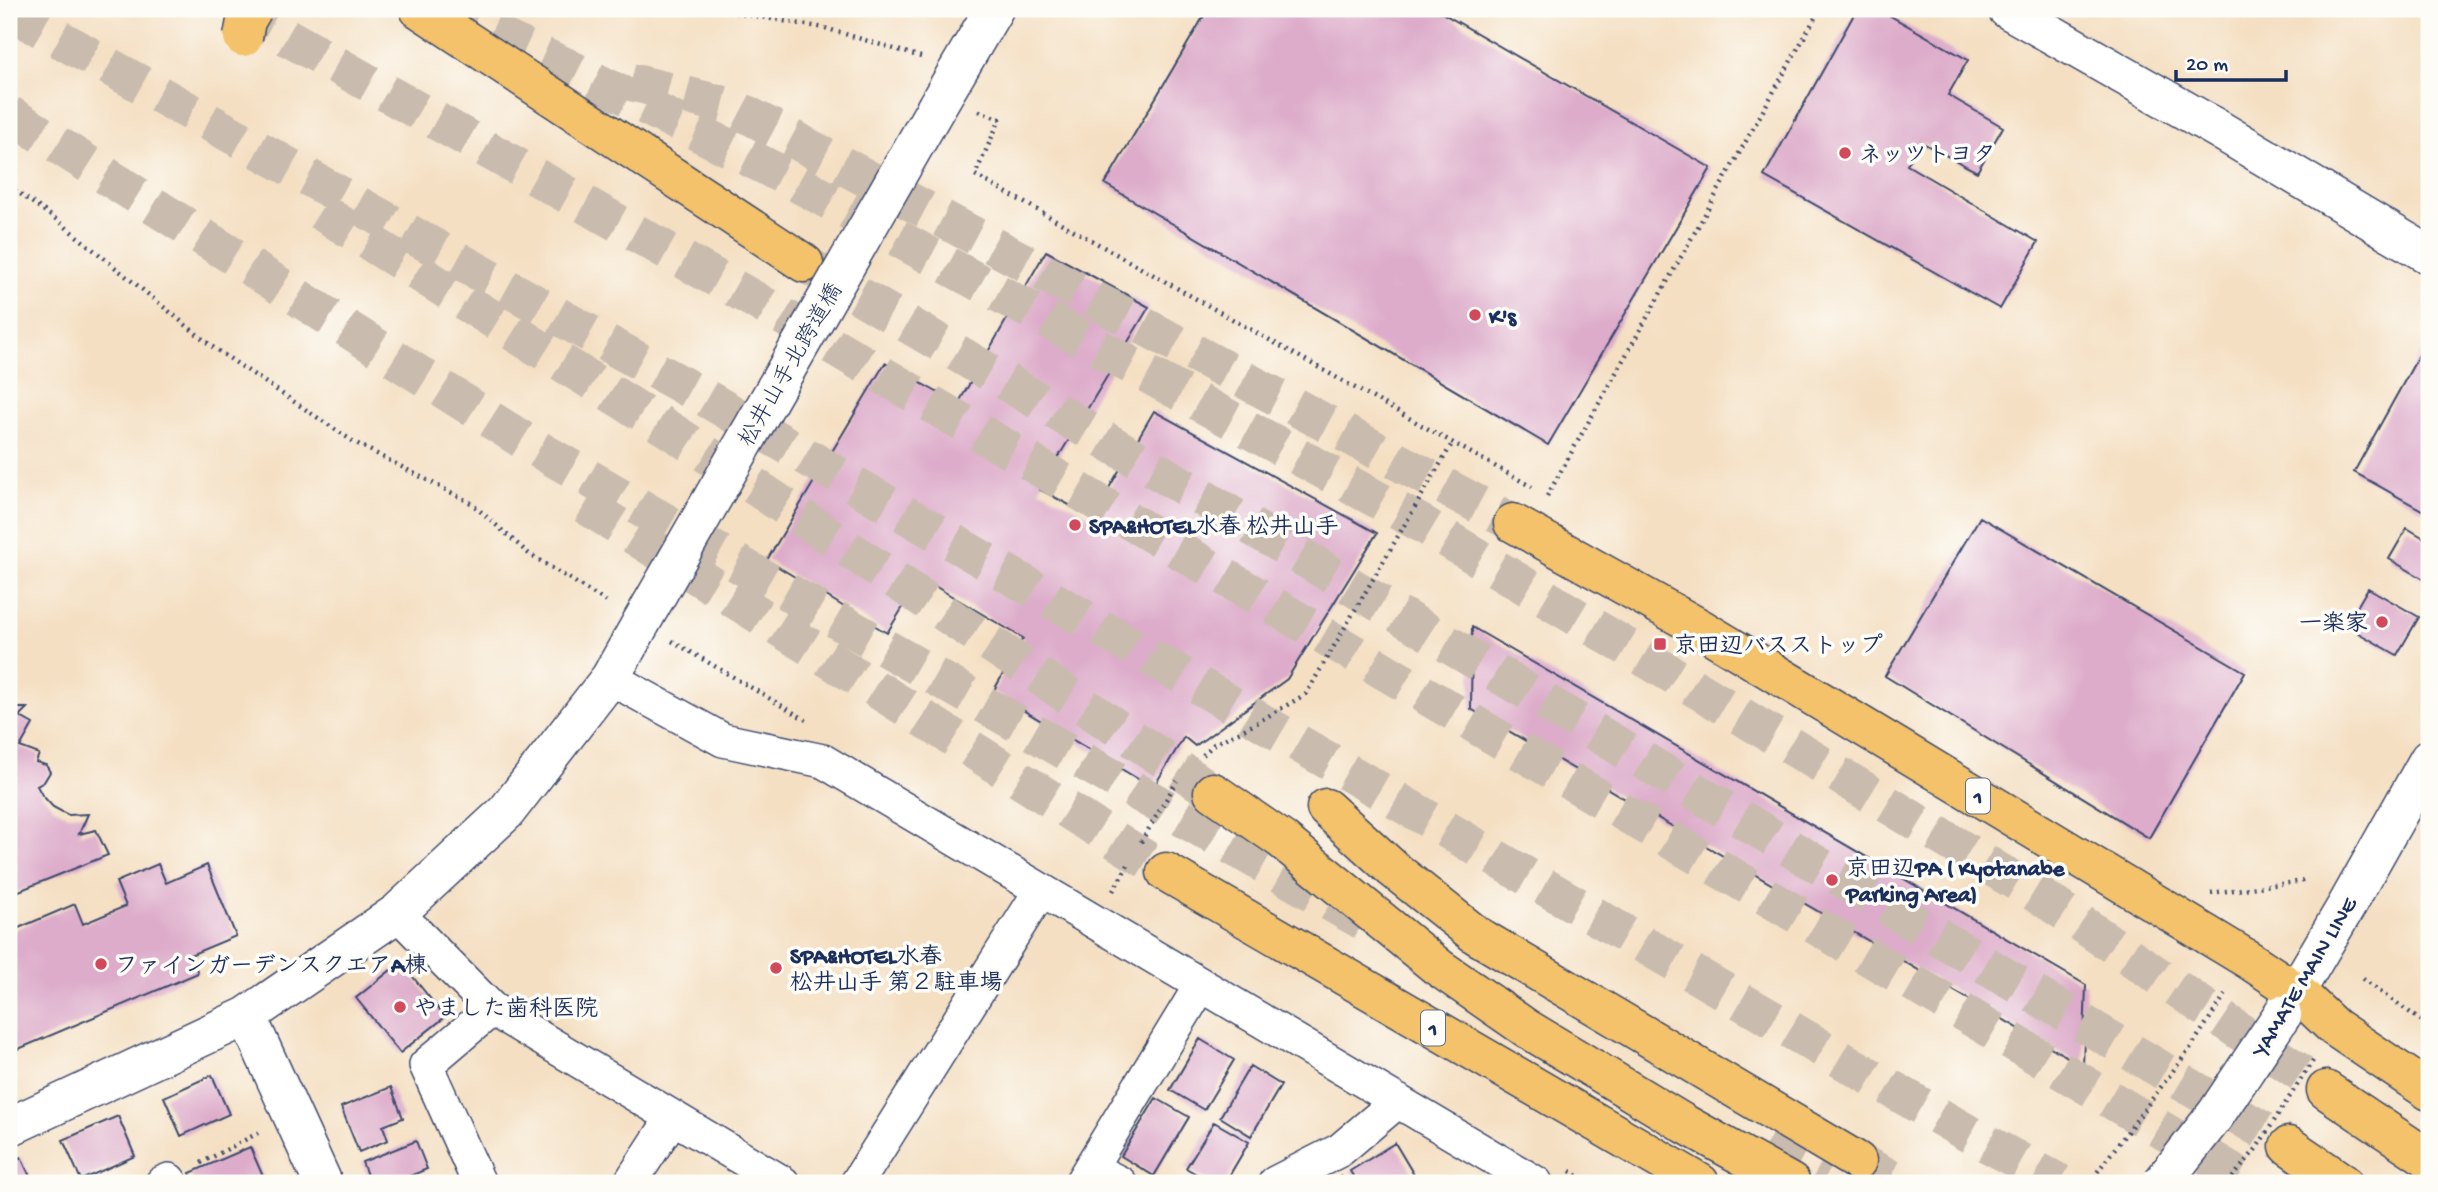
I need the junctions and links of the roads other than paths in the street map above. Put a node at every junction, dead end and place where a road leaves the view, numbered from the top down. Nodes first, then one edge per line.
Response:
1 (419, 9) edge
2 (994, 9) edge
3 (2007, 9) edge
4 (2429, 255) edge
5 (804, 263) tunnel mouth
6 (1513, 523) tunnel mouth
7 (610, 678) junction
8 (2429, 759) edge
9 (1213, 792) tunnel mouth
10 (1326, 808) dead end
11 (1150, 863) tunnel mouth
12 (1041, 890) junction
13 (397, 913) junction
14 (1201, 985) junction
15 (2289, 1003) junction
16 (492, 1009) junction
17 (247, 1016) junction
18 (2320, 1074) tunnel mouth
19 (2429, 1091) edge
20 (1398, 1101) junction
21 (673, 1117) junction
22 (9, 1127) edge
23 (2289, 1146) tunnel mouth
24 (2429, 1159) edge
25 (1857, 1161) tunnel mouth
26 (1086, 1176) edge
27 (323, 1183) edge
28 (479, 1183) edge
29 (630, 1183) edge
30 (783, 1183) edge
31 (857, 1183) edge
32 (1120, 1183) edge
33 (1275, 1183) edge
34 (1536, 1183) edge
35 (1700, 1183) edge
36 (1791, 1183) tunnel mouth
37 (2162, 1183) edge
38 (2343, 1183) edge

1 - 5 highway
2 - 7 street, 松井山手北跨道橋, bridge
3 - 4 street
6 - 15 highway, 1
7 - 12 street
7 - 13 street, 松井山手北跨道橋
8 - 15 street, YAMATE MAIN LINE
9 - 36 highway
10 - 25 highway
11 - 35 highway, 1
12 - 14 street
12 - 31 street
13 - 16 street
13 - 17 street, 松井山手北跨道橋
14 - 20 street
14 - 26 street
15 - 19 highway, 1
15 - 37 street, YAMATE MAIN LINE, bridge
16 - 21 street
16 - 28 street
17 - 22 street, 松井山手北跨道橋
17 - 27 street
18 - 24 highway
20 - 33 street
20 - 34 street
21 - 29 street
21 - 30 street
23 - 38 highway
26 - 32 street

